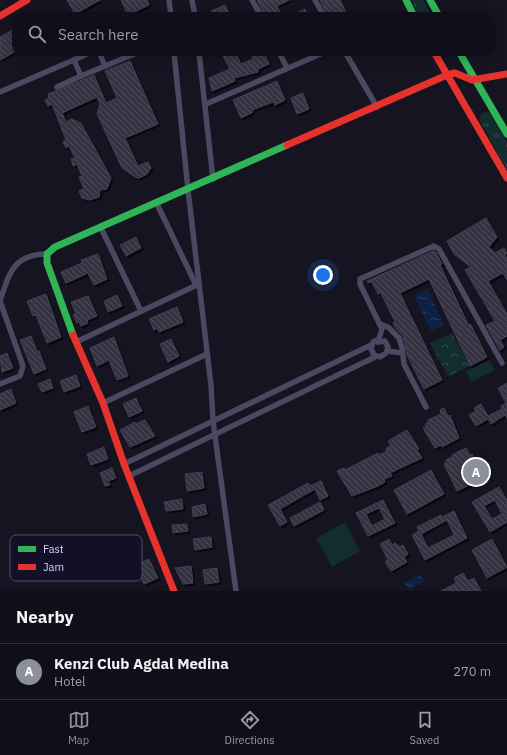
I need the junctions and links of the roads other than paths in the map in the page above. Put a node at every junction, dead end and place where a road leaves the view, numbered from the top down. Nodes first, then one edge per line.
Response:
1 (27, 0) edge
2 (169, 0) edge
3 (193, 0) edge
4 (252, 0) edge
5 (315, 0) edge
6 (406, 0) edge
7 (430, 0) edge
8 (170, 12) edge
9 (194, 12) edge
10 (259, 12) edge
11 (322, 12) edge
12 (412, 12) edge
13 (437, 12) edge
14 (0, 16) edge
15 (83, 56) edge
16 (101, 56) edge
17 (129, 56) edge
18 (174, 56) edge
19 (200, 56) edge
20 (281, 56) edge
21 (316, 56) edge
22 (346, 56) edge
23 (436, 56) edge
24 (461, 56) edge
25 (74, 60) junction
26 (105, 66) junction
27 (287, 68) junction
28 (507, 74) edge
29 (447, 75) junction
30 (81, 76) junction
31 (475, 80) junction
32 (57, 87) dead end
33 (0, 92) edge
34 (206, 104) junction
35 (377, 107) junction
36 (507, 134) edge
37 (214, 178) junction
38 (507, 178) edge
39 (188, 190) junction
40 (157, 204) junction
41 (101, 228) junction
42 (47, 254) junction
43 (198, 284) junction
44 (0, 301) edge
45 (140, 311) junction
46 (380, 324) junction
47 (76, 342) junction
48 (378, 342) junction
49 (371, 345) junction
50 (388, 350) junction
51 (402, 353) junction
52 (208, 354) junction
53 (377, 356) junction
54 (502, 363) dead end
55 (303, 379) junction
56 (0, 384) edge
57 (308, 389) junction
58 (103, 403) junction
59 (426, 407) dead end
60 (213, 421) junction
61 (215, 434) junction
62 (124, 464) junction
63 (129, 476) junction
64 (174, 591) edge
65 (236, 591) edge

1 - 14 street
2 - 8 street
3 - 9 street
4 - 10 street
5 - 11 street
6 - 12 street
7 - 13 street
15 - 25 street
16 - 26 street
17 - 26 street
18 - 39 street
19 - 34 street
20 - 27 street
21 - 27 street
22 - 35 street
23 - 29 street
24 - 31 street
25 - 30 street
25 - 33 street
26 - 30 street
27 - 34 street
28 - 31 street
29 - 31 street
29 - 35 street
29 - 38 street
30 - 32 street
31 - 36 street
34 - 37 street
35 - 37 street
37 - 39 street
39 - 40 street
39 - 43 street
40 - 41 street
40 - 43 street
41 - 42 street
41 - 45 street
42 - 44 street
42 - 47 street
43 - 45 street
43 - 52 street
44 - 56 street
45 - 47 street
46 - 48 street
46 - 51 street
46 - 54 street
47 - 58 street
48 - 49 street
48 - 50 street
49 - 53 street
49 - 55 street
50 - 51 street
50 - 53 street
51 - 59 street
52 - 58 street
52 - 60 street
53 - 57 street
55 - 57 street
55 - 60 street
57 - 61 street
58 - 62 street
60 - 61 street
60 - 62 street
61 - 63 street
61 - 65 street
62 - 63 street
63 - 64 street

